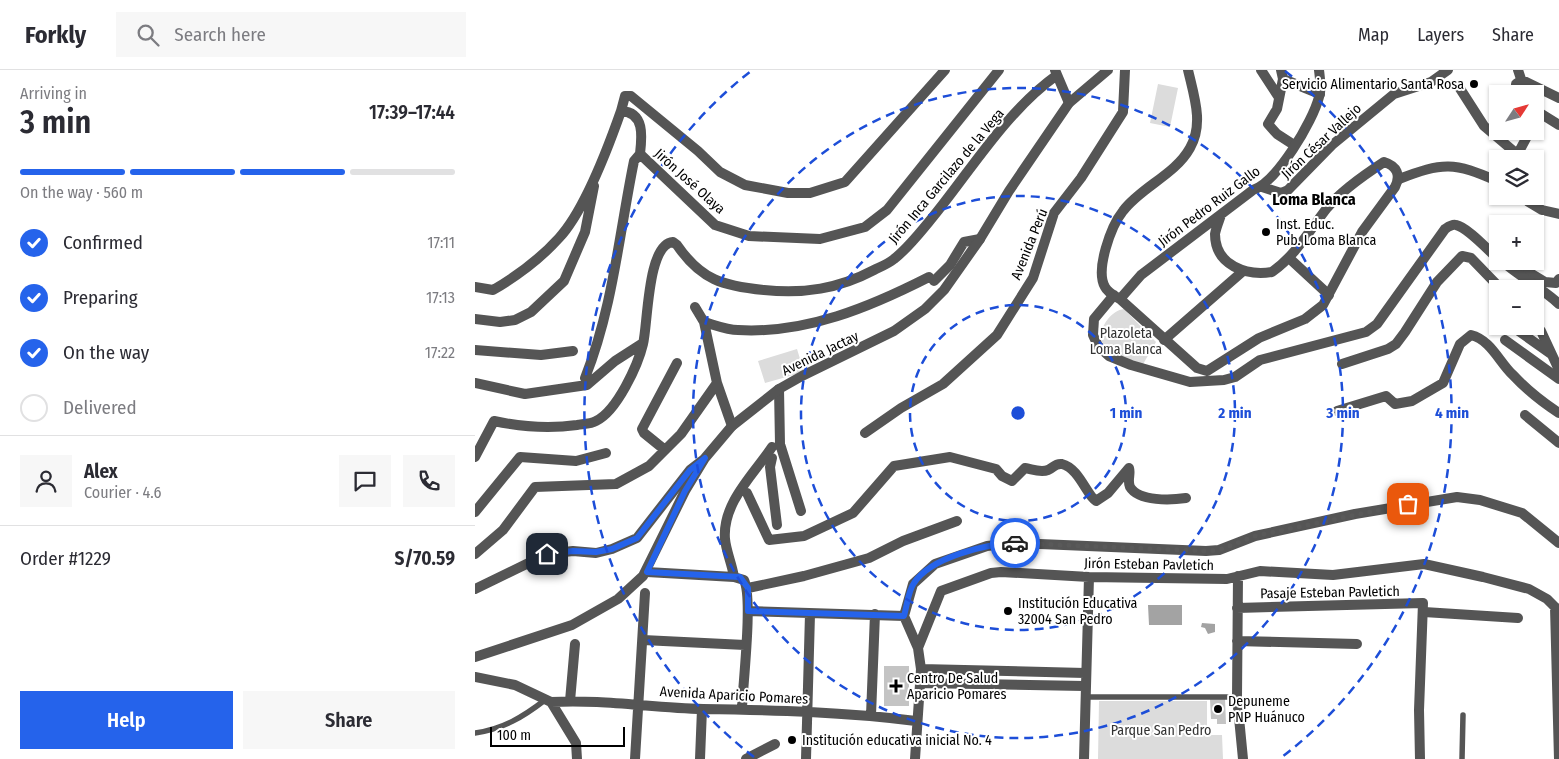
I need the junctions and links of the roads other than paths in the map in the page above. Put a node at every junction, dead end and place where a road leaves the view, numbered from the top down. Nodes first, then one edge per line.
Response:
1 (945, 70) edge
2 (999, 70) edge
3 (1108, 70) edge
4 (1125, 70) edge
5 (1189, 70) edge
6 (1261, 70) edge
7 (1319, 70) edge
8 (1448, 70) edge
9 (1056, 72) edge
10 (1282, 75) edge
11 (1520, 75) edge
12 (1459, 87) dead end
13 (1320, 94) junction
14 (1279, 96) junction
15 (1559, 98) edge
16 (1069, 103) junction
17 (621, 111) junction
18 (1544, 116) edge
19 (1559, 126) edge
20 (1294, 145) junction
21 (1510, 150) edge
22 (640, 154) junction
23 (597, 170) junction
24 (1489, 177) edge
25 (1399, 179) junction
26 (1262, 187) junction
27 (1534, 205) edge
28 (1559, 214) edge
29 (1221, 215) junction
30 (980, 239) junction
31 (1484, 246) junction
32 (1489, 249) edge
33 (1489, 251) edge
34 (1289, 258) junction
35 (1512, 270) edge
36 (1525, 270) edge
37 (1242, 272) junction
38 (1559, 279) edge
39 (1492, 280) edge
40 (475, 288) edge
41 (1329, 296) junction
42 (1117, 297) junction
43 (1559, 304) edge
44 (695, 307) dead end
45 (475, 319) edge
46 (705, 322) junction
47 (1524, 335) edge
48 (1543, 335) edge
49 (1164, 340) junction
50 (1505, 340) dead end
51 (643, 343) junction
52 (475, 350) edge
53 (573, 351) dead end
54 (1552, 355) junction
55 (677, 363) dead end
56 (1342, 364) dead end
57 (1559, 370) edge
58 (585, 378) dead end
59 (1559, 379) edge
60 (475, 383) edge
61 (717, 383) junction
62 (779, 389) junction
63 (1337, 411) dead end
64 (1559, 413) edge
65 (1525, 415) dead end
66 (732, 426) junction
67 (865, 433) dead end
68 (1559, 443) edge
69 (772, 447) dead end
70 (665, 450) junction
71 (606, 453) dead end
72 (475, 457) edge
73 (705, 458) junction
74 (772, 458) dead end
75 (747, 493) dead end
76 (1186, 498) dead end
77 (801, 511) dead end
78 (475, 512) edge
79 (957, 521) dead end
80 (777, 525) dead end
81 (1559, 543) edge
82 (475, 554) edge
83 (647, 572) junction
84 (1238, 576) junction
85 (737, 577) junction
86 (1089, 577) junction
87 (748, 588) junction
88 (475, 589) edge
89 (645, 594) dead end
90 (1237, 608) junction
91 (1423, 608) junction
92 (1557, 609) edge
93 (748, 611) junction
94 (810, 614) junction
95 (875, 614) junction
96 (904, 616) junction
97 (1518, 618) dead end
98 (643, 640) junction
99 (1237, 641) junction
100 (575, 644) dead end
101 (1357, 644) dead end
102 (745, 645) junction
103 (918, 648) junction
104 (475, 657) edge
105 (921, 669) junction
106 (1085, 673) junction
107 (475, 676) edge
108 (1558, 682) edge
109 (921, 683) junction
110 (1085, 686) junction
111 (1237, 697) junction
112 (1085, 698) junction
113 (548, 701) junction
114 (570, 701) junction
115 (640, 704) junction
116 (742, 708) junction
117 (702, 709) junction
118 (807, 712) junction
119 (1463, 715) dead end
120 (871, 716) junction
121 (916, 721) junction
122 (475, 733) edge
123 (775, 744) dead end
124 (577, 759) edge
125 (635, 759) edge
126 (700, 759) edge
127 (746, 759) edge
128 (806, 759) edge
129 (915, 759) edge
130 (1084, 759) edge
131 (1243, 759) edge
132 (1420, 759) edge
133 (1462, 759) edge
134 (1559, 759) edge

1 - 17 street
2 - 22 street, Jirón José Olaya
3 - 16 street, Avenida Jactay
4 - 67 street, Avenida Perú
5 - 42 street
6 - 14 street
7 - 13 street, Jirón Pedro Ruiz Gallo
8 - 26 street, Jirón César Vallejo
9 - 16 street
9 - 51 street, Jirón Inca Garcilazo de la Vega
10 - 13 street
10 - 14 street
11 - 15 street
12 - 21 street
13 - 20 street, Jirón Pedro Ruiz Gallo
14 - 20 street
16 - 30 street, Avenida Jactay
17 - 22 street
17 - 23 street
18 - 19 street
20 - 26 street, Jirón Pedro Ruiz Gallo
22 - 58 street, Jirón José Olaya
23 - 40 street
23 - 45 street
24 - 25 street
25 - 34 street
25 - 41 street
26 - 29 street, Jirón Pedro Ruiz Gallo
27 - 28 street
29 - 37 street
29 - 42 street, Jirón Pedro Ruiz Gallo
30 - 46 street
30 - 62 street, Avenida Jactay
31 - 32 street
31 - 33 street
31 - 42 street, Jirón Pedro Ruiz Gallo
34 - 37 street
34 - 41 street
35 - 43 street
36 - 38 street
37 - 49 street
39 - 56 street
41 - 49 street
42 - 49 street
44 - 46 street
46 - 61 street
47 - 54 street
48 - 54 street
50 - 59 street
51 - 60 street
51 - 72 street, Jirón Inca Garcilazo de la Vega
52 - 53 street
54 - 57 street
55 - 70 street
61 - 66 street
61 - 70 street
62 - 66 street, Avenida Jactay
62 - 77 street
63 - 64 street
65 - 68 street
66 - 73 street, Avenida Jactay
69 - 85 street
70 - 82 street
71 - 78 street
73 - 83 street, Avenida Jactay
73 - 88 street
74 - 80 street
75 - 76 street
79 - 87 street
81 - 96 street
83 - 85 street
83 - 104 street, Avenida Jactay
84 - 86 street, Jirón Esteban Pavletich
84 - 90 street
84 - 92 street, Jirón Esteban Pavletich
85 - 87 street
86 - 103 street, Jirón Esteban Pavletich
86 - 106 street
87 - 93 street
89 - 98 street
90 - 91 street, Pasaje Esteban Pavletich
90 - 99 street
91 - 97 street, Pasaje Esteban Pavletich
91 - 132 street
92 - 108 street
93 - 94 street
93 - 102 street
94 - 95 street
94 - 118 street
95 - 96 street
95 - 120 street
96 - 103 street
98 - 102 street
98 - 115 street
99 - 101 street
99 - 111 street
100 - 114 street
102 - 116 street
103 - 105 street
105 - 106 street
105 - 109 street
106 - 110 street
107 - 113 street
108 - 134 street
109 - 110 street
109 - 121 street
110 - 112 street
111 - 112 lane
111 - 131 street
112 - 130 street
113 - 114 street, Avenida Aparicio Pomares
113 - 122 lane
113 - 124 street
114 - 115 street, Avenida Aparicio Pomares
115 - 117 street, Avenida Aparicio Pomares
115 - 125 street
116 - 117 street, Avenida Aparicio Pomares
116 - 118 street, Avenida Aparicio Pomares
117 - 126 street
118 - 120 street, Avenida Aparicio Pomares
118 - 128 street
119 - 133 lane
120 - 121 street, Avenida Aparicio Pomares
121 - 129 street
123 - 127 street

